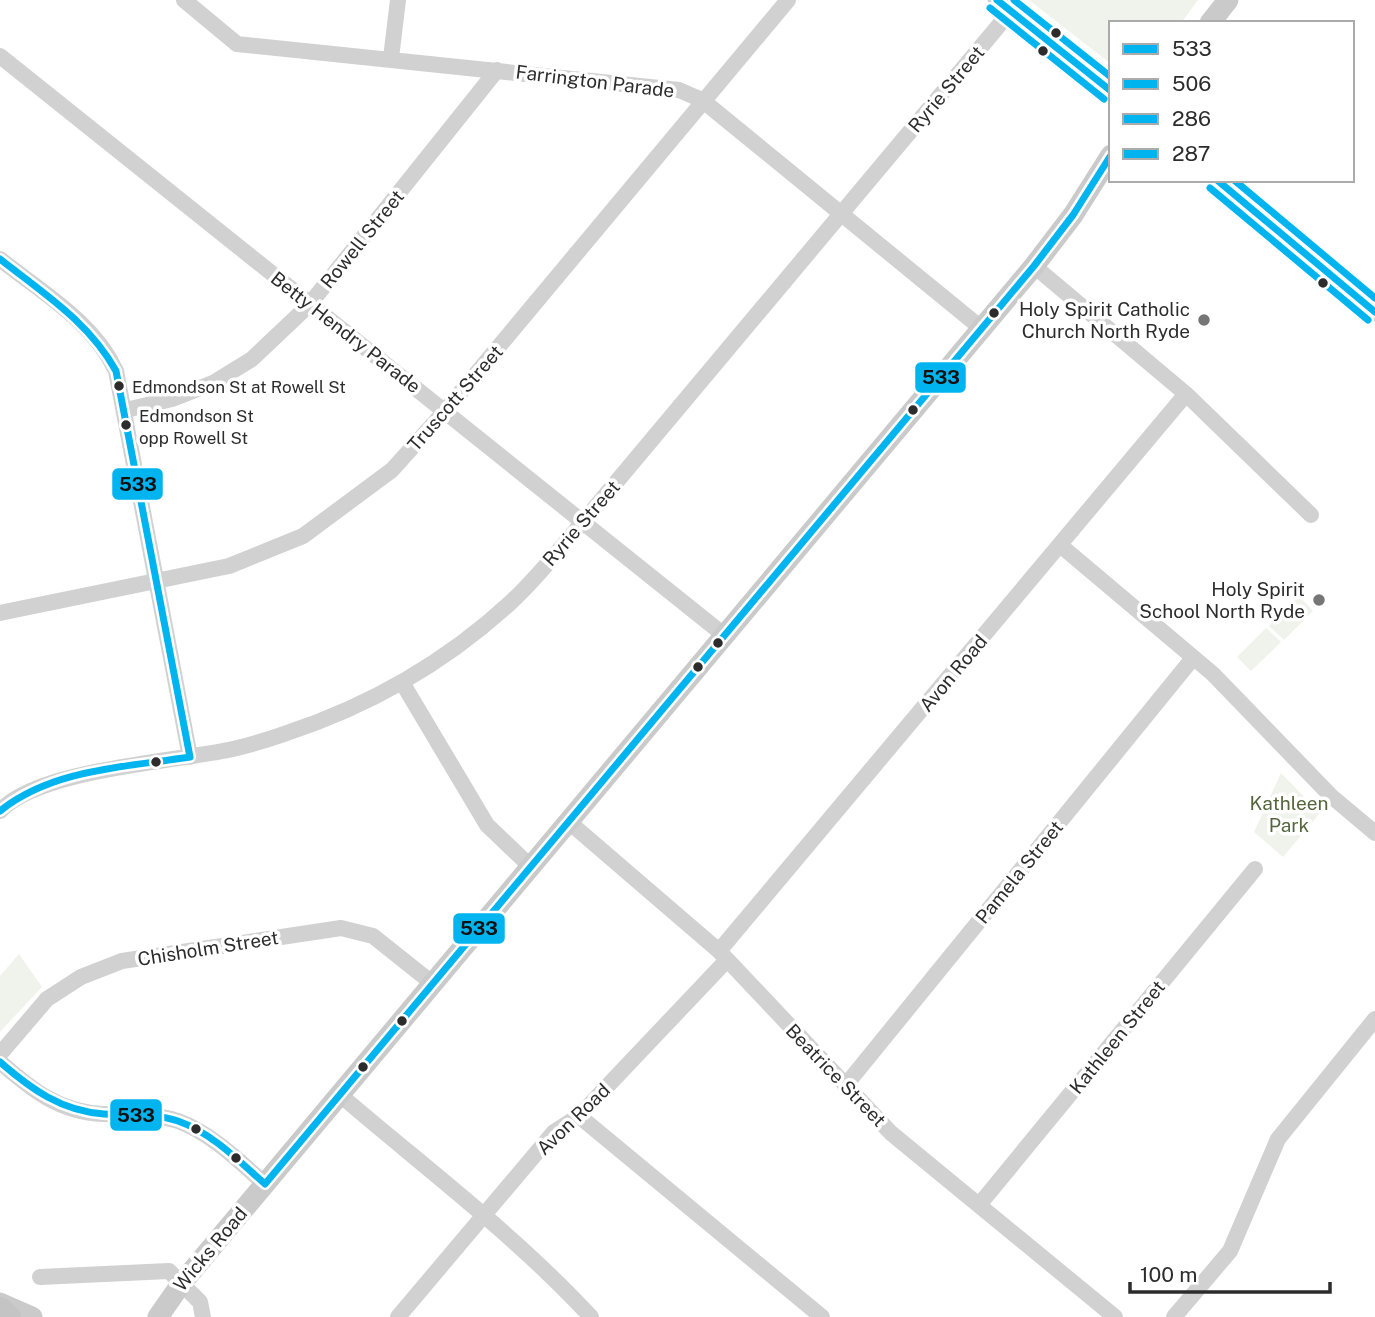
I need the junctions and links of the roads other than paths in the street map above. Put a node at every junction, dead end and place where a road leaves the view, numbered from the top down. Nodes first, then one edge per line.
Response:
1 (184, 0) edge
2 (398, 0) edge
3 (788, 0) edge
4 (1228, 0) edge
5 (1004, 6) edge
6 (1212, 21) edge
7 (0, 56) edge
8 (391, 58) junction
9 (497, 70) junction
10 (1109, 89) edge
11 (702, 100) junction
12 (1109, 158) edge
13 (1219, 182) edge
14 (841, 212) junction
15 (0, 259) edge
16 (1034, 266) junction
17 (309, 304) junction
18 (1375, 312) edge
19 (981, 328) junction
20 (1186, 394) junction
21 (126, 410) junction
22 (445, 411) junction
23 (1311, 515) dead end
24 (582, 523) junction
25 (1060, 545) junction
26 (158, 583) junction
27 (0, 613) edge
28 (724, 635) junction
29 (1193, 657) junction
30 (403, 684) junction
31 (190, 757) junction
32 (0, 811) edge
33 (569, 822) junction
34 (1375, 833) edge
35 (531, 867) junction
36 (1255, 869) dead end
37 (723, 955) junction
38 (432, 984) junction
39 (1375, 1019) edge
40 (0, 1055) edge
41 (0, 1062) edge
42 (845, 1086) junction
43 (339, 1094) junction
44 (579, 1116) junction
45 (265, 1184) junction
46 (979, 1205) junction
47 (484, 1215) junction
48 (40, 1277) dead end
49 (181, 1284) junction
50 (0, 1303) edge
51 (0, 1309) edge
52 (161, 1311) edge
53 (9, 1317) edge
54 (32, 1317) edge
55 (138, 1317) edge
56 (203, 1317) edge
57 (398, 1317) edge
58 (590, 1317) edge
59 (822, 1317) edge
60 (1115, 1317) edge
61 (1174, 1317) edge

1 - 8 street, Farrington Parade
2 - 8 street
3 - 11 street, Truscott Street
4 - 6 main road
5 - 10 street
5 - 14 street, Ryrie Street
7 - 17 street, Betty Hendry Parade
8 - 9 street, Farrington Parade
9 - 11 street, Farrington Parade
9 - 17 street, Rowell Street
11 - 14 street, Farrington Parade
11 - 22 street, Truscott Street
12 - 16 main road, Wicks Road
13 - 18 street
14 - 19 street, Farrington Parade
14 - 24 street, Ryrie Street
15 - 21 street
16 - 19 main road, Wicks Road
16 - 20 street
17 - 21 street, Rowell Street
17 - 22 street, Betty Hendry Parade
19 - 28 main road, Wicks Road
20 - 23 street
20 - 25 street, Avon Road
21 - 26 street
22 - 24 street, Betty Hendry Parade
22 - 26 street, Truscott Street
24 - 28 street, Betty Hendry Parade
24 - 30 street, Ryrie Street
25 - 29 street
25 - 37 street, Avon Road
26 - 27 street, Truscott Street
26 - 31 street
28 - 33 main road, Wicks Road
29 - 34 street
29 - 42 street, Pamela Street
30 - 31 street, Ryrie Street
30 - 35 street
31 - 32 street, Ryrie Street
33 - 35 main road, Wicks Road
33 - 37 street, Beatrice Street
35 - 38 main road, Wicks Road
36 - 46 street, Kathleen Street
37 - 42 street, Beatrice Street
37 - 44 street, Avon Road
38 - 40 street, Chisholm Street
38 - 43 main road, Wicks Road
39 - 61 street
41 - 45 street
42 - 46 street, Beatrice Street
43 - 45 main road, Wicks Road
43 - 47 street
44 - 47 street, Avon Road
44 - 59 street
45 - 49 main road, Wicks Road
46 - 60 street, Beatrice Street
47 - 57 street, Avon Road
47 - 58 street
48 - 49 street
49 - 52 main road, Wicks Road
49 - 56 street
50 - 54 main road
51 - 53 main road
52 - 55 main road, Wicks Road

